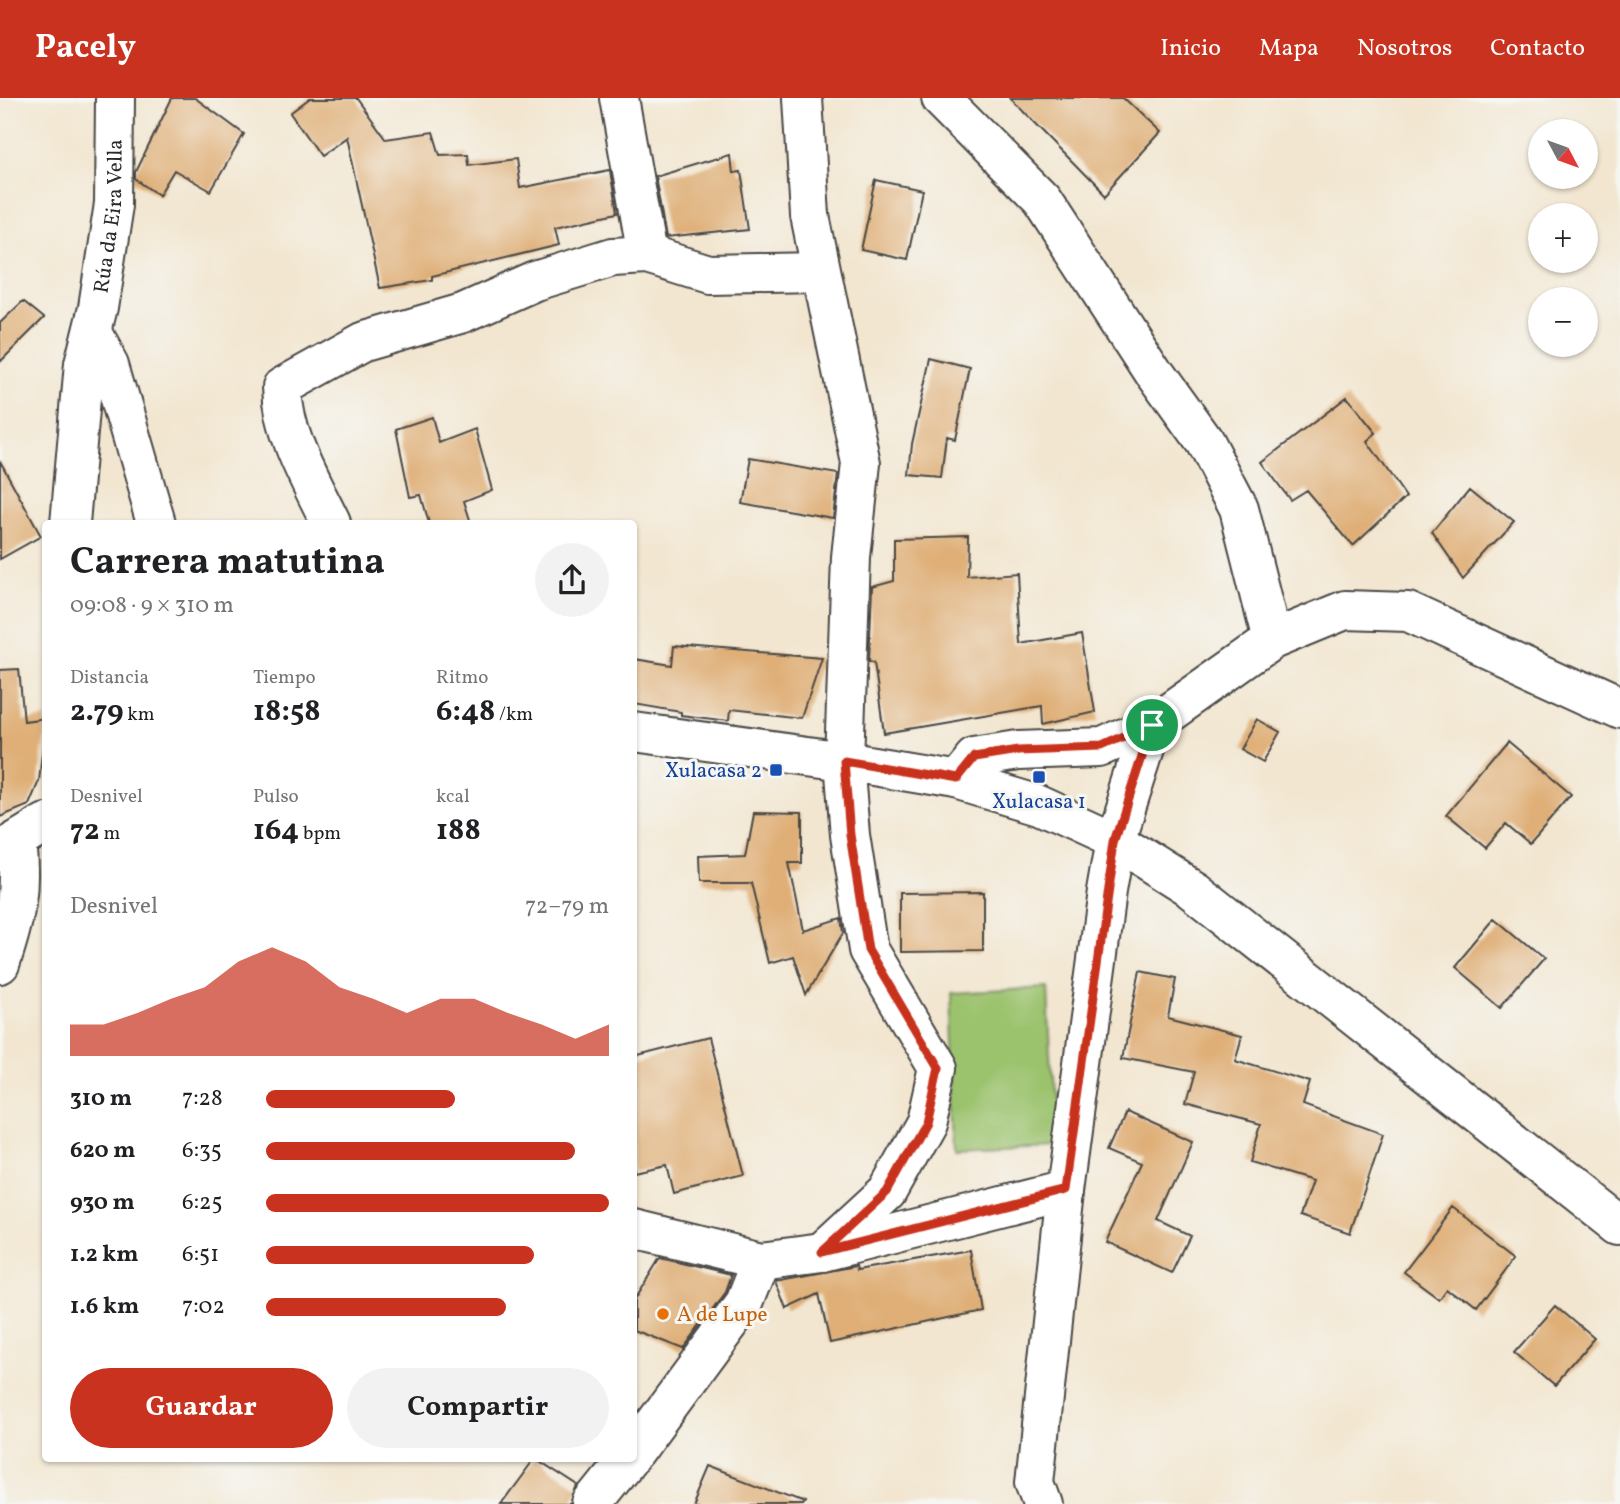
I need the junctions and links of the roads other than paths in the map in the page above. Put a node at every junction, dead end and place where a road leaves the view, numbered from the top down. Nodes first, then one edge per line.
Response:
1 (115, 98) edge
2 (618, 98) edge
3 (803, 98) edge
4 (941, 98) edge
5 (647, 256) junction
6 (819, 272) junction
7 (93, 333) junction
8 (70, 520) edge
9 (155, 520) edge
10 (330, 520) edge
11 (1272, 640) junction
12 (1620, 709) edge
13 (1152, 725) junction
14 (637, 732) edge
15 (844, 761) junction
16 (956, 780) junction
17 (21, 839) edge
18 (1115, 840) junction
19 (0, 964) edge
20 (1066, 1190) junction
21 (1620, 1226) edge
22 (637, 1230) edge
23 (822, 1252) junction
24 (761, 1260) junction
25 (637, 1448) edge
26 (626, 1462) edge
27 (592, 1504) edge
28 (1043, 1504) edge

1 - 7 street, Rúa da Eira Vella
2 - 5 street
3 - 6 street
4 - 11 street
5 - 6 street
5 - 10 street
6 - 15 street
7 - 8 street, Rúa da Eira Vella
7 - 9 street
11 - 12 street
11 - 13 street
13 - 16 street
13 - 18 street
14 - 15 street
15 - 16 street
15 - 23 street
16 - 18 street
17 - 19 street
18 - 20 street
18 - 21 street
20 - 23 street
20 - 28 street
22 - 24 street
23 - 24 street
24 - 25 street
26 - 27 street

